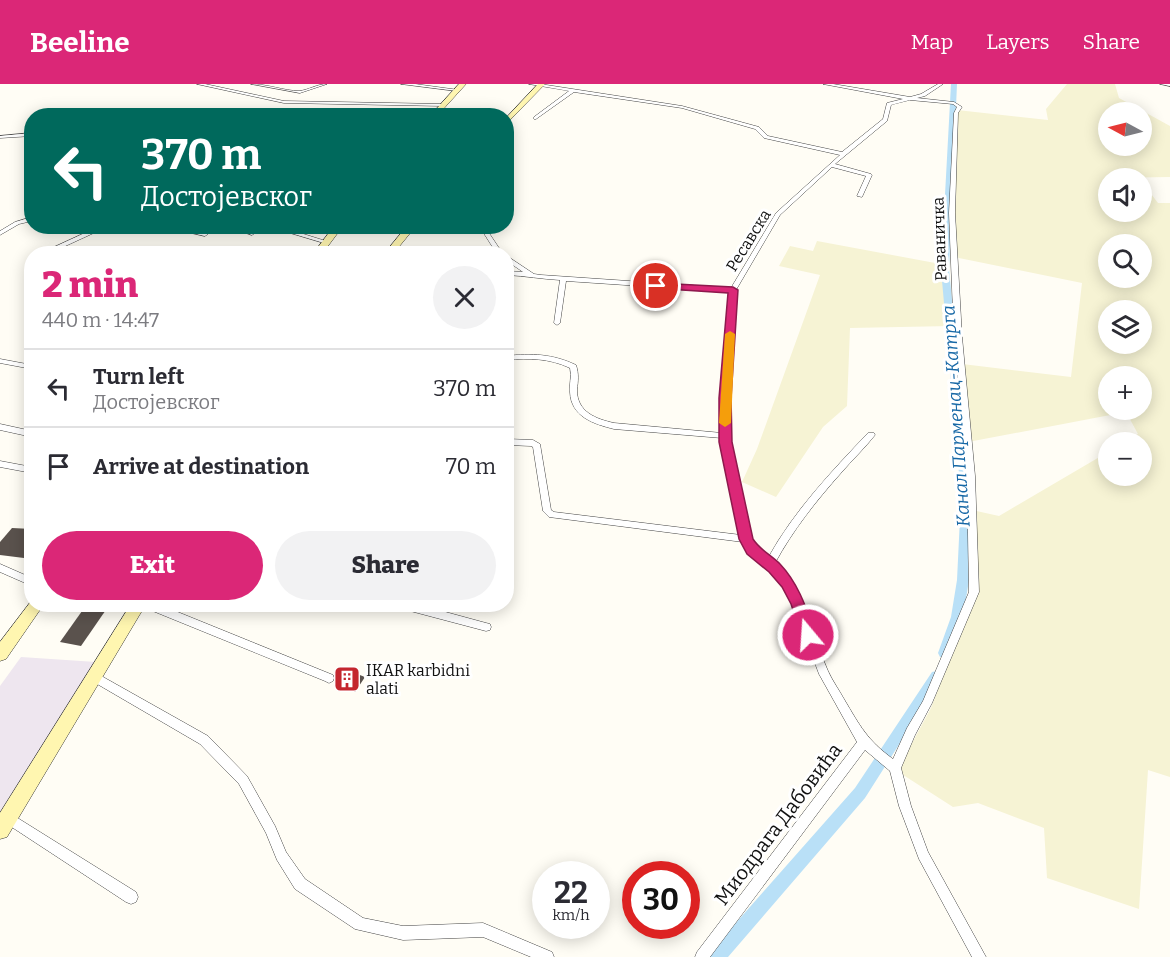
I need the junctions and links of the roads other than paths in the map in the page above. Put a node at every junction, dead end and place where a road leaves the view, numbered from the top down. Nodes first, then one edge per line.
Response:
1 (199, 84) edge
2 (253, 84) edge
3 (325, 84) edge
4 (403, 84) edge
5 (463, 84) edge
6 (531, 84) edge
7 (825, 84) edge
8 (941, 84) edge
9 (1162, 84) edge
10 (542, 85) edge
11 (1170, 85) edge
12 (457, 90) junction
13 (572, 91) junction
14 (906, 98) junction
15 (443, 105) junction
16 (440, 108) edge
17 (514, 114) edge
18 (536, 118) dead end
19 (24, 135) edge
20 (0, 137) edge
21 (844, 154) junction
22 (831, 165) junction
23 (860, 196) dead end
24 (24, 221) edge
25 (0, 233) edge
26 (88, 234) edge
27 (298, 234) edge
28 (332, 234) edge
29 (405, 234) edge
30 (326, 242) junction
31 (60, 246) edge
32 (323, 246) edge
33 (395, 246) edge
34 (514, 262) edge
35 (514, 273) edge
36 (532, 274) junction
37 (563, 279) junction
38 (733, 290) junction
39 (557, 323) dead end
40 (514, 357) edge
41 (0, 361) edge
42 (24, 366) edge
43 (0, 428) edge
44 (24, 432) edge
45 (726, 435) junction
46 (872, 435) dead end
47 (514, 442) edge
48 (0, 464) edge
49 (24, 468) edge
50 (746, 539) junction
51 (770, 564) junction
52 (0, 568) edge
53 (24, 578) edge
54 (31, 612) edge
55 (134, 612) edge
56 (166, 612) edge
57 (440, 612) edge
58 (486, 627) dead end
59 (0, 654) edge
60 (96, 678) junction
61 (329, 678) dead end
62 (869, 747) junction
63 (892, 766) junction
64 (4, 824) edge
65 (131, 897) dead end
66 (547, 957) edge
67 (702, 957) edge
68 (979, 957) edge

1 - 15 street
2 - 3 street
4 - 12 street
5 - 12 street
6 - 10 street
7 - 14 street, Раваничка
8 - 14 street, Ресавска
9 - 11 street
10 - 13 street
10 - 17 street
12 - 15 street
13 - 18 street
13 - 21 street
14 - 21 street, Ресавска
14 - 63 street, Раваничка
15 - 16 street
19 - 20 street
21 - 22 street, Ресавска
22 - 23 street
22 - 38 street, Ресавска
24 - 25 street
26 - 31 street
27 - 30 street
28 - 30 street
29 - 33 street
30 - 32 street
34 - 36 street
35 - 36 street
36 - 37 street
37 - 38 street
37 - 39 street
38 - 45 street, Ресавска
40 - 45 street
41 - 42 street
43 - 44 street
45 - 50 street, Ресавска
46 - 51 street
47 - 50 street
48 - 49 street
50 - 51 street
51 - 62 street
52 - 53 street
54 - 59 street
55 - 60 street
56 - 61 street
57 - 58 street
60 - 64 street
60 - 66 street
62 - 63 street
62 - 67 street, Миодрага Дабовића
63 - 68 street
64 - 65 street

